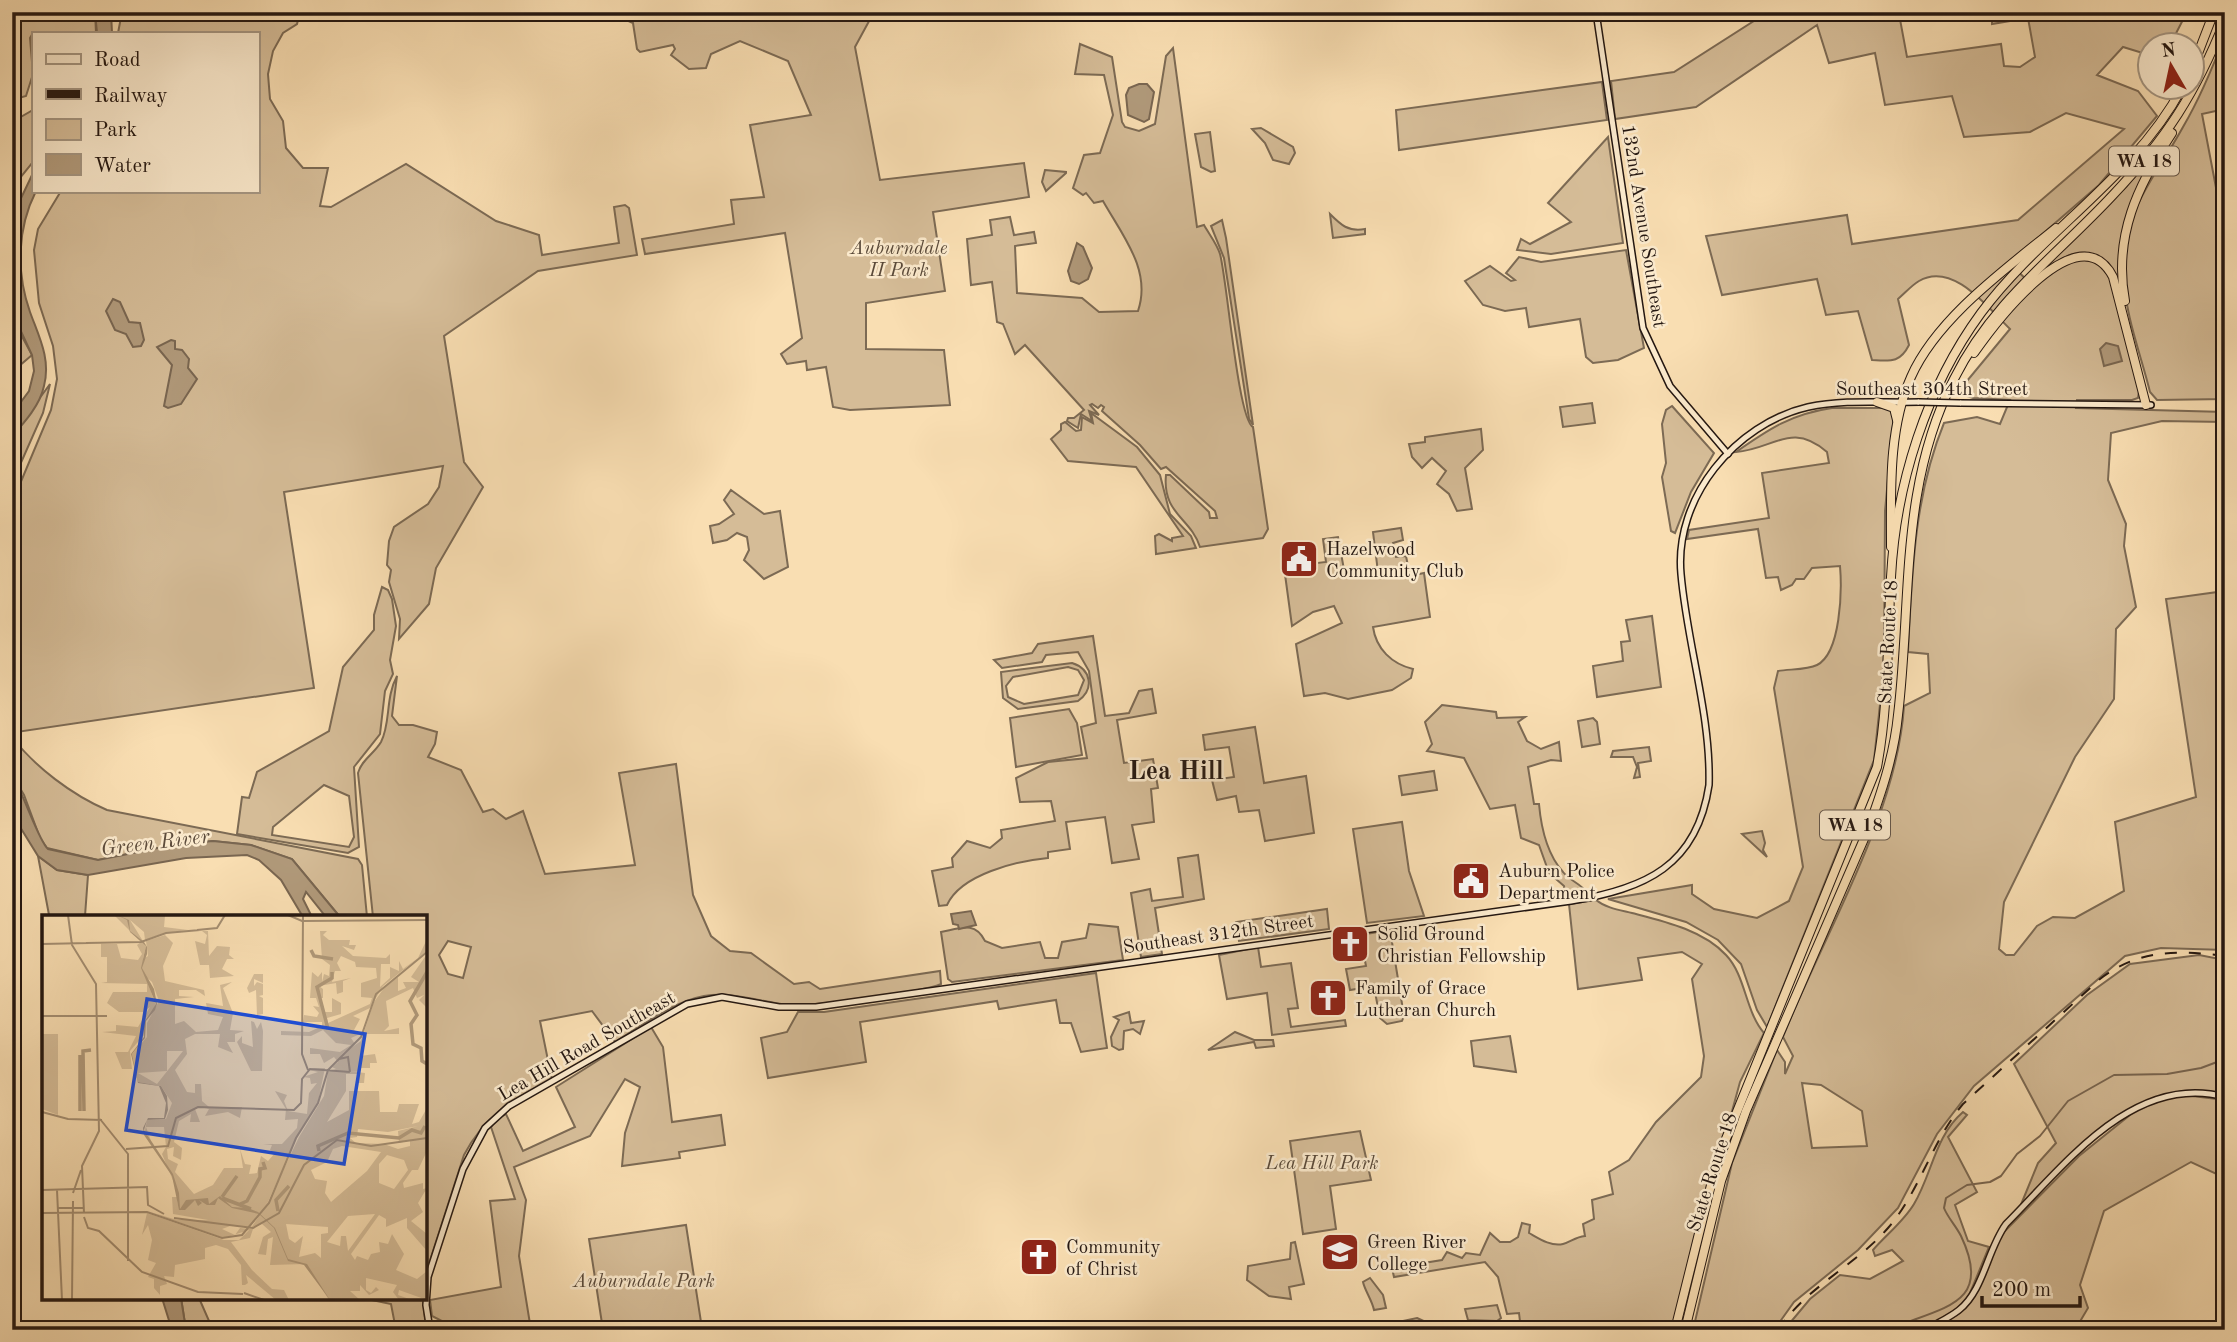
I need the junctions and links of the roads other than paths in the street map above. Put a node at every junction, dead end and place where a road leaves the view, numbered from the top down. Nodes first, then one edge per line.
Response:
1 (1596, 12) edge
2 (2214, 12) edge
3 (2225, 20) edge
4 (2206, 33) edge
5 (2173, 102) edge
6 (2183, 110) junction
7 (2019, 263) junction
8 (1995, 321) junction
9 (1877, 402) junction
10 (1904, 402) junction
11 (2148, 405) junction
12 (1897, 423) junction
13 (1728, 454) junction
14 (1891, 575) junction
15 (753, 1002) joint
16 (2225, 1097) edge
17 (427, 1292) edge
18 (426, 1300) edge
19 (430, 1330) edge
20 (1675, 1330) edge
21 (1685, 1330) edge
22 (1926, 1330) edge

1 - 13 main road, 132nd Avenue Southeast
2 - 4 highway
3 - 6 highway, WA 18
5 - 7 highway, WA 18
6 - 8 highway, WA 18
6 - 11 highway
7 - 10 highway
7 - 14 highway, State Route 18 / WA 18
8 - 11 highway
8 - 21 highway, State Route 18 / WA 18
9 - 10 main road, Southeast 304th Street
9 - 12 highway
9 - 13 main road, Southeast 304th Street
10 - 11 main road, Southeast 304th Street, bridge
10 - 12 highway
12 - 14 highway
13 - 15 main road, Southeast 312th Street
14 - 20 highway, State Route 18 / WA 18
15 - 17 main road, Lea Hill Road Southeast
16 - 22 main road
18 - 19 main road, Lea Hill Road Southeast

